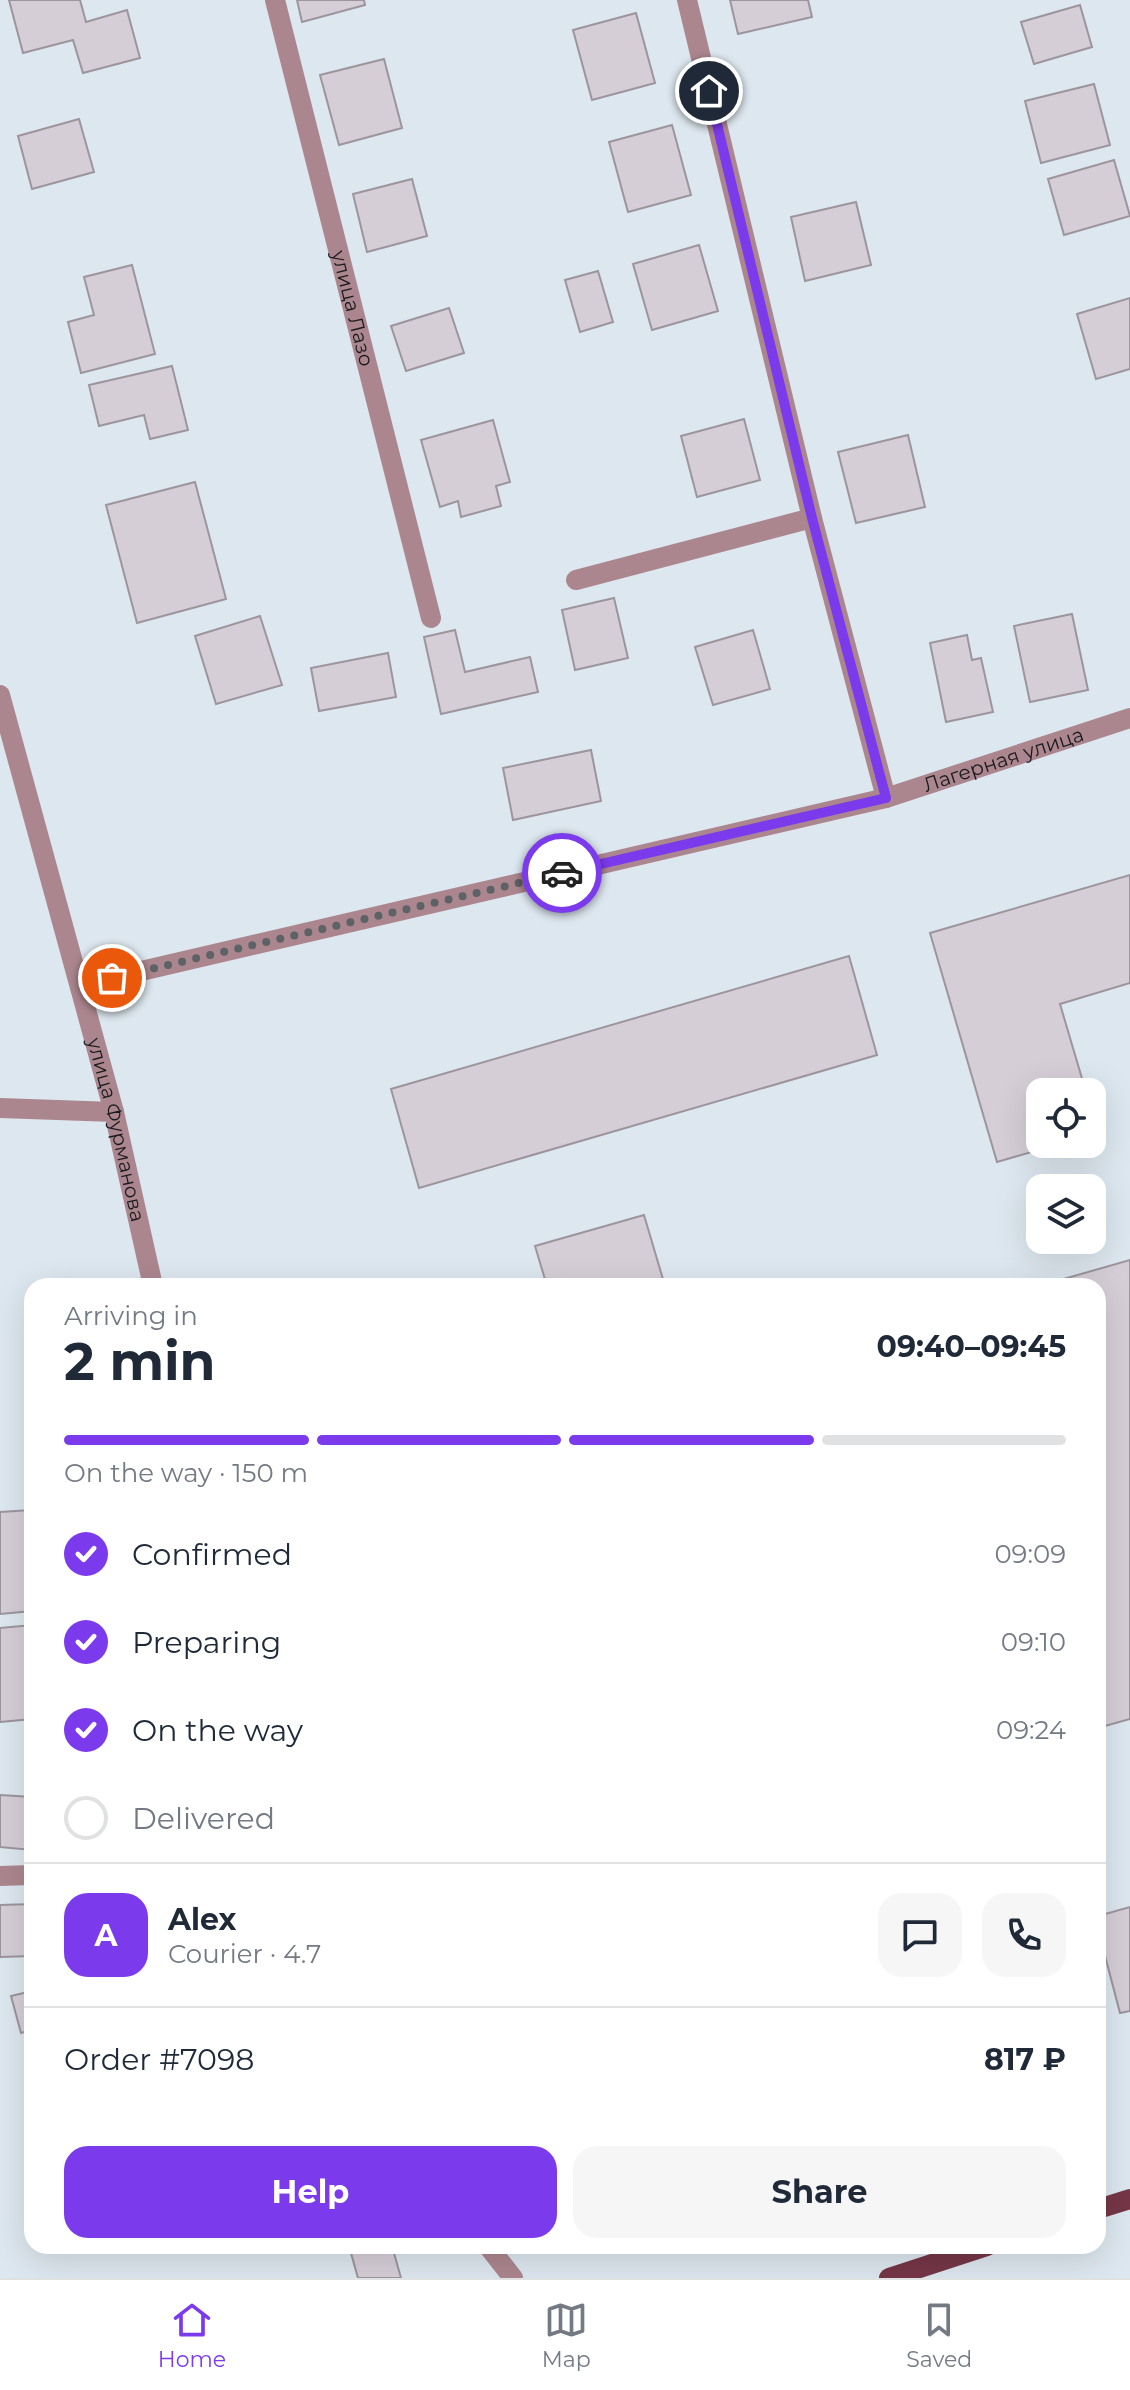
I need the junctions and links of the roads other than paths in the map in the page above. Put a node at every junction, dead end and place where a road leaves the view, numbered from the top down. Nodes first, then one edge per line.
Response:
1 (275, 0) edge
2 (687, 0) edge
3 (812, 518) junction
4 (576, 580) dead end
5 (431, 618) dead end
6 (0, 695) edge
7 (1130, 718) edge
8 (886, 798) junction
9 (81, 985) junction
10 (0, 1108) edge
11 (114, 1112) junction
12 (151, 1278) edge
13 (24, 1875) edge
14 (0, 1876) edge
15 (1130, 2199) edge
16 (1106, 2206) edge
17 (494, 2254) edge
18 (962, 2254) edge
19 (513, 2278) edge
20 (889, 2278) edge

1 - 5 street, улица Лазо
2 - 3 street
3 - 4 street
3 - 8 street
6 - 9 street, улица Фурманова
7 - 8 street, Лагерная улица
8 - 9 street, Лагерная улица
9 - 11 street, улица Фурманова
10 - 11 street
11 - 12 street, улица Фурманова
13 - 14 street
15 - 16 main road
17 - 19 street
18 - 20 main road

